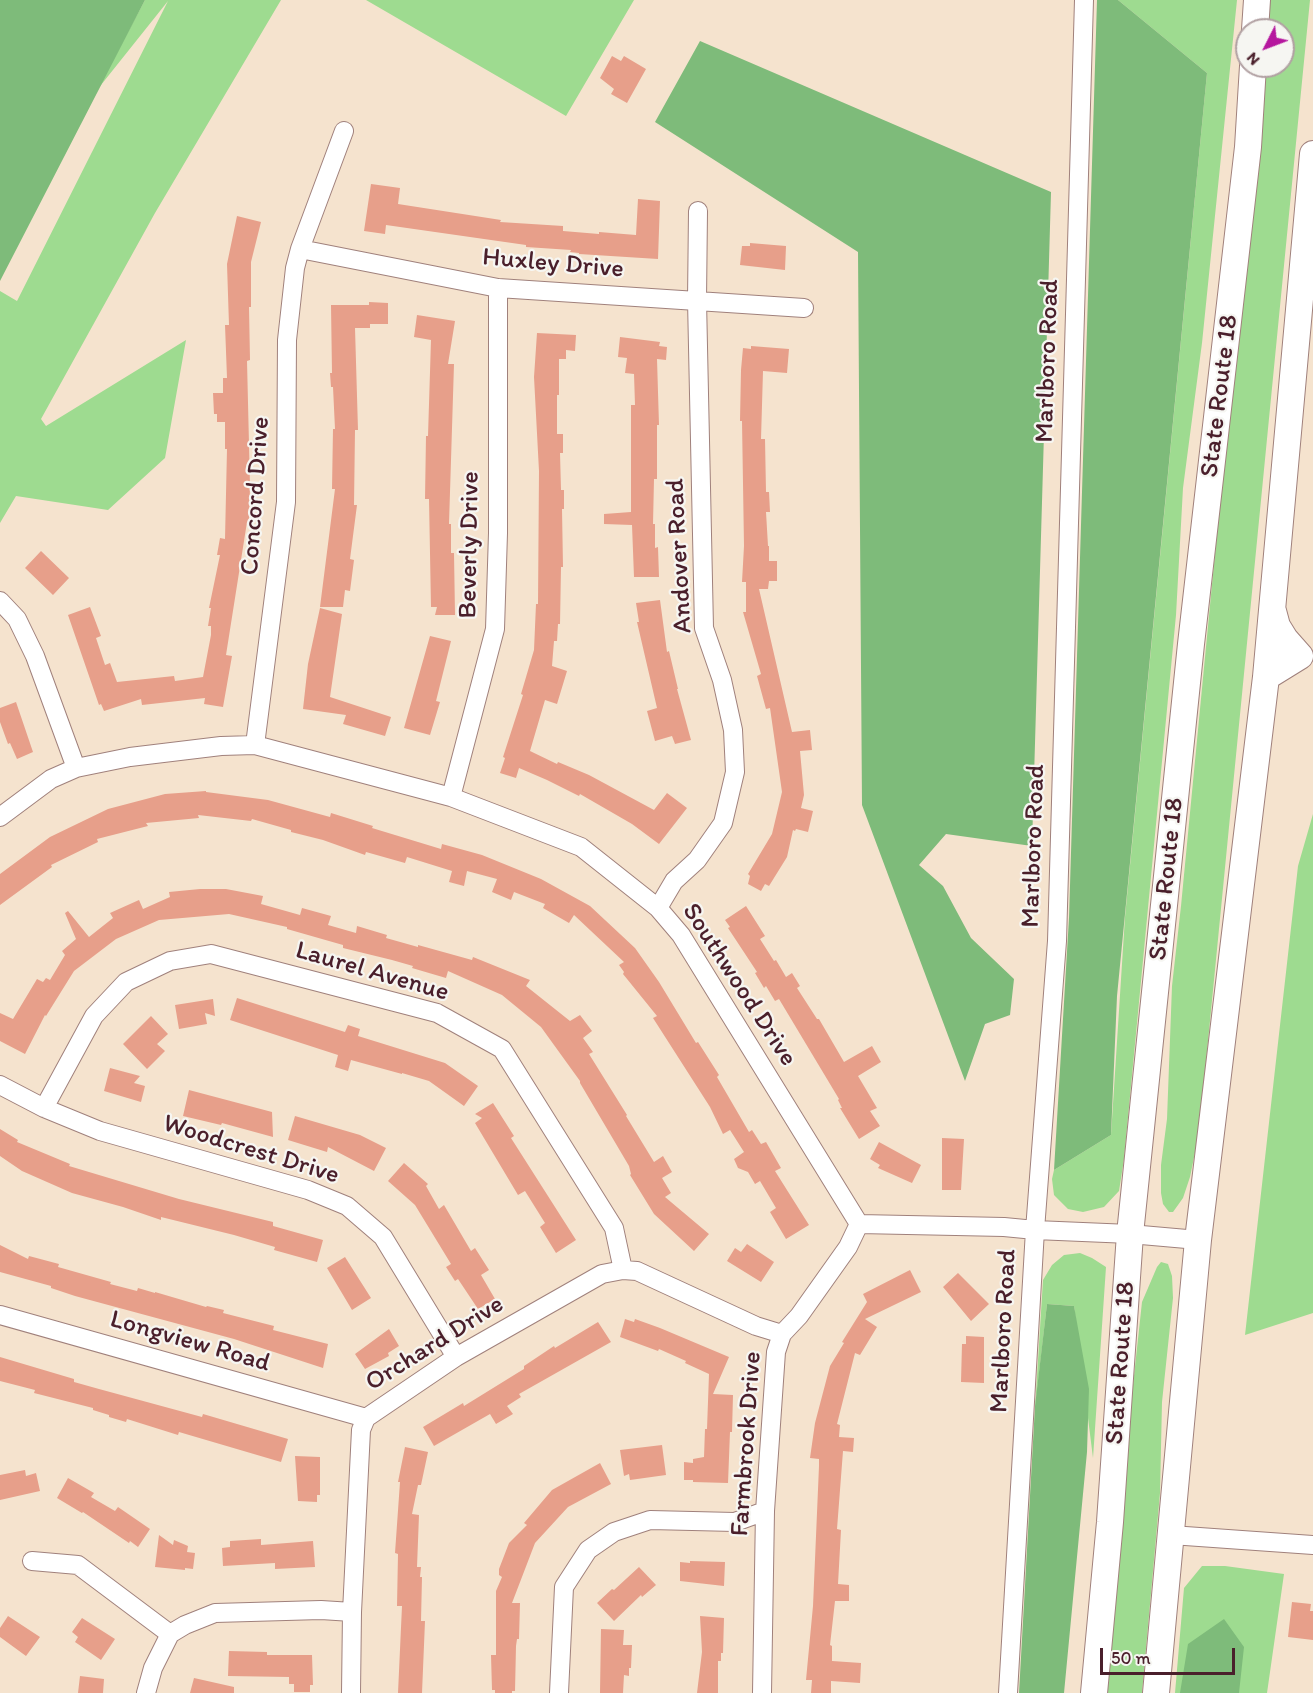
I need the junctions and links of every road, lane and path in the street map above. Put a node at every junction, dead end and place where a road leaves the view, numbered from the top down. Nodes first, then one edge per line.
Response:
1 (1084, 0) edge
2 (1257, 0) edge
3 (1256, 18) edge
4 (1252, 78) edge
5 (344, 131) dead end
6 (1313, 154) edge
7 (698, 211) dead end
8 (300, 249) junction
9 (498, 288) junction
10 (697, 300) junction
11 (804, 308) dead end
12 (0, 601) edge
13 (1272, 608) junction
14 (1307, 656) edge
15 (1266, 677) junction
16 (255, 745) junction
17 (76, 768) junction
18 (451, 797) junction
19 (0, 817) edge
20 (658, 908) junction
21 (0, 1085) edge
22 (44, 1108) junction
23 (859, 1224) junction
24 (1035, 1230) junction
25 (1130, 1234) junction
26 (1198, 1240) junction
27 (623, 1270) junction
28 (0, 1315) edge
29 (782, 1334) junction
30 (456, 1357) junction
31 (366, 1418) junction
32 (765, 1510) junction
33 (1171, 1535) junction
34 (1313, 1545) edge
35 (32, 1561) dead end
36 (352, 1612) junction
37 (170, 1634) junction
38 (146, 1693) edge
39 (351, 1693) edge
40 (559, 1693) edge
41 (762, 1693) edge
42 (1008, 1693) edge
43 (1094, 1693) edge
44 (1156, 1693) edge

1 - 24 street, Marlboro Road
2 - 3 highway
4 - 25 highway, State Route 18
5 - 8 street, Concord Drive
6 - 13 highway
7 - 10 street, Andover Road
8 - 9 street, Huxley Drive
8 - 16 street, Concord Drive
9 - 10 street, Huxley Drive
9 - 18 street, Beverly Drive
10 - 11 street, Huxley Drive
10 - 20 street, Andover Road
12 - 17 street
13 - 14 highway
13 - 15 highway
14 - 15 highway
15 - 26 highway
16 - 17 street, Southwood Drive
16 - 18 street, Southwood Drive
17 - 19 street, Southwood Drive
18 - 20 street, Southwood Drive
20 - 23 street, Southwood Drive
21 - 22 street, Woodcrest Drive
22 - 27 street, Laurel Avenue
22 - 30 street, Woodcrest Drive
23 - 24 street
23 - 29 street, Farmbrook Drive
24 - 25 street
24 - 42 street, Marlboro Road
25 - 26 street
25 - 43 highway, State Route 18
26 - 33 highway
27 - 29 street
27 - 30 street, Orchard Drive
28 - 31 street, Longview Road
29 - 32 street, Farmbrook Drive
30 - 31 street, Orchard Drive
31 - 36 street, Orchard Drive
32 - 40 street
32 - 41 street, Farmbrook Drive
33 - 34 street
33 - 44 highway
35 - 37 street
36 - 37 street
36 - 39 street, Orchard Drive
37 - 38 street

